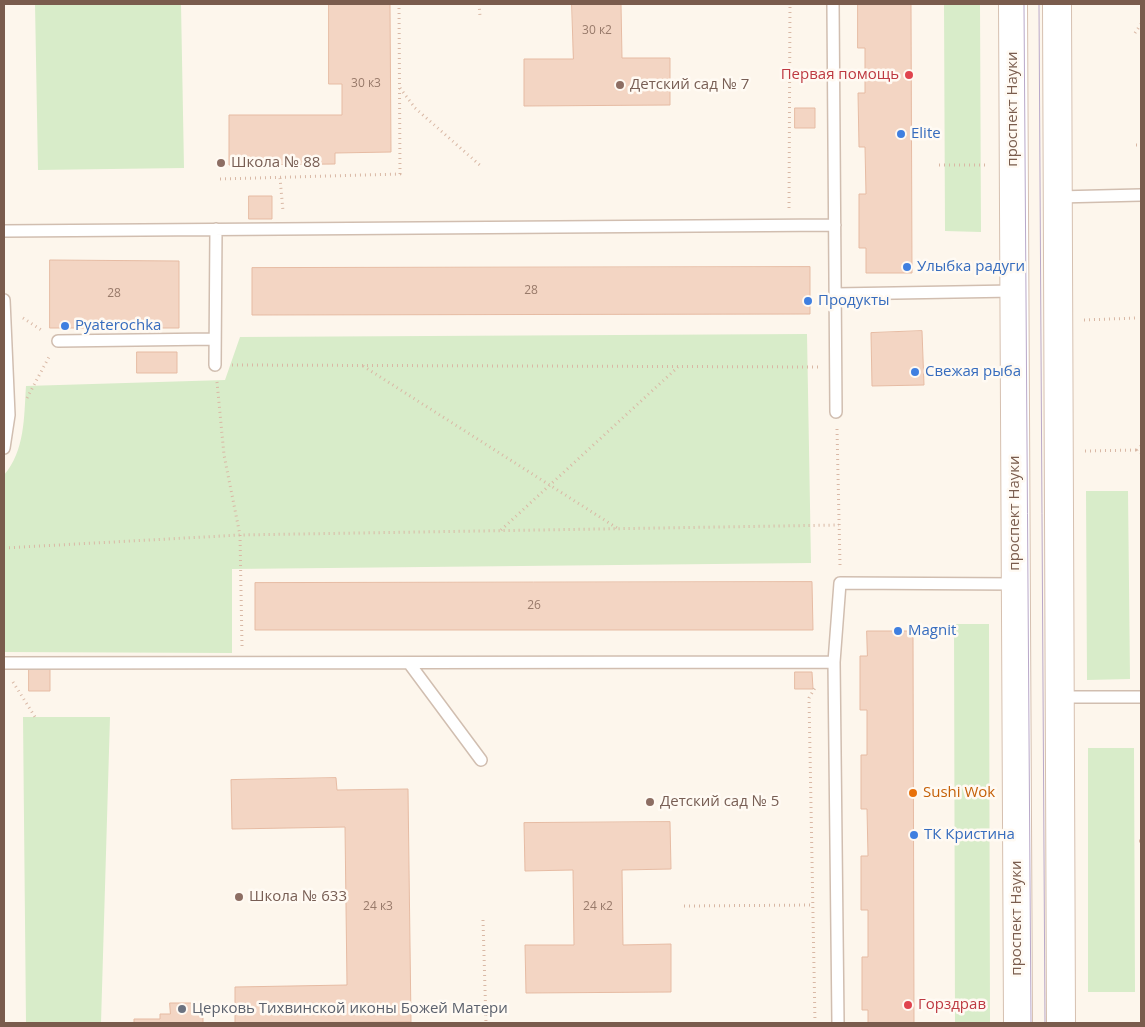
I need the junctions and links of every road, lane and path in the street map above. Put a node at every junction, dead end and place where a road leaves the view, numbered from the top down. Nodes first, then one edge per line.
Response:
1 (399, 4) edge
2 (479, 4) edge
3 (790, 4) edge
4 (833, 4) edge
5 (1012, 4) edge
6 (1056, 4) edge
7 (480, 16) dead end
8 (1141, 24) edge
9 (1141, 33) edge
10 (399, 88) junction
11 (1136, 145) dead end
12 (1141, 145) edge
13 (939, 165) dead end
14 (989, 165) dead end
15 (482, 167) dead end
16 (280, 178) junction
17 (220, 179) dead end
18 (1141, 195) edge
19 (1058, 197) junction
20 (835, 225) junction
21 (789, 226) junction
22 (216, 229) junction
23 (284, 229) junction
24 (4, 231) edge
25 (1014, 292) junction
26 (836, 294) junction
27 (4, 300) edge
28 (4, 305) edge
29 (1136, 318) dead end
30 (1078, 320) dead end
31 (215, 339) junction
32 (58, 341) junction
33 (215, 365) junction
34 (362, 366) junction
35 (679, 367) junction
36 (836, 368) junction
37 (6, 391) edge
38 (836, 412) joint
39 (5, 443) edge
40 (1141, 446) edge
41 (1137, 450) junction
42 (1083, 451) dead end
43 (1141, 453) edge
44 (550, 485) junction
45 (839, 525) junction
46 (618, 528) junction
47 (501, 530) junction
48 (240, 535) junction
49 (4, 548) edge
50 (840, 583) junction
51 (1016, 584) junction
52 (831, 662) junction
53 (242, 663) junction
54 (409, 663) junction
55 (4, 664) edge
56 (8, 675) dead end
57 (1141, 696) edge
58 (1060, 697) junction
59 (35, 717) dead end
60 (481, 760) dead end
61 (837, 905) junction
62 (684, 906) dead end
63 (482, 920) dead end
64 (486, 1023) edge
65 (815, 1023) edge
66 (838, 1023) edge
67 (1018, 1023) edge
68 (1061, 1023) edge

1 - 10 path
2 - 7 path
3 - 21 path
4 - 20 lane
5 - 25 main road, проспект Науки
6 - 19 main road
8 - 9 path
10 - 15 path
10 - 16 path
11 - 12 path
13 - 14 path
16 - 17 path
16 - 23 path
18 - 19 lane
19 - 58 main road
20 - 21 lane
20 - 26 lane
21 - 23 lane
22 - 23 lane
22 - 24 lane
22 - 31 lane
25 - 26 lane
25 - 51 main road, проспект Науки
26 - 36 lane
27 - 28 lane
28 - 32 path
28 - 37 lane
29 - 30 path
31 - 32 lane
31 - 33 lane
32 - 39 path
33 - 34 path
33 - 48 path
34 - 35 path
34 - 44 path
35 - 36 path
35 - 44 path
36 - 38 lane
37 - 39 lane
38 - 45 path
40 - 41 path
41 - 42 path
41 - 43 path
44 - 46 path
44 - 47 path
45 - 46 path
45 - 50 path
46 - 47 path
47 - 48 path
48 - 49 path
48 - 53 path
50 - 51 lane
50 - 52 lane
51 - 67 main road, проспект Науки
52 - 54 lane
52 - 61 lane
52 - 65 path
53 - 54 lane
53 - 55 lane
54 - 60 lane
56 - 59 path
57 - 58 lane
58 - 68 main road
61 - 62 path
61 - 66 lane
63 - 64 path

